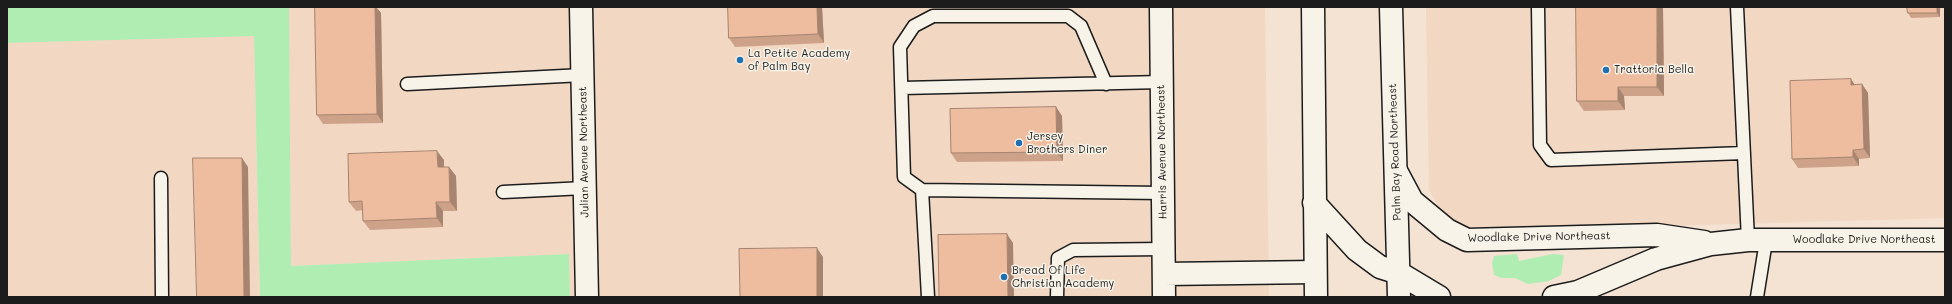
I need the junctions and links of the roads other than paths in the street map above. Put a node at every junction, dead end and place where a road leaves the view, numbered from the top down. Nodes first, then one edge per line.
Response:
1 (581, 7) edge
2 (1161, 7) edge
3 (1313, 7) edge
4 (1390, 7) edge
5 (1538, 7) edge
6 (1737, 7) edge
7 (583, 75) junction
8 (1162, 82) junction
9 (408, 84) dead end
10 (1106, 84) junction
11 (902, 88) junction
12 (1744, 153) junction
13 (1396, 171) junction
14 (161, 178) dead end
15 (585, 188) junction
16 (922, 190) junction
17 (503, 192) dead end
18 (1163, 193) junction
19 (1314, 203) junction
20 (1945, 240) edge
21 (1757, 241) junction
22 (1711, 244) junction
23 (1163, 249) junction
24 (1315, 272) junction
25 (1399, 273) junction
26 (1164, 274) junction
27 (162, 297) edge
28 (587, 297) edge
29 (928, 297) edge
30 (1057, 297) edge
31 (1164, 297) edge
32 (1316, 297) edge
33 (1399, 297) edge
34 (1439, 297) edge
35 (1554, 297) edge
36 (1757, 297) edge

1 - 7 street, Julian Avenue Northeast
2 - 8 street, Harris Avenue Northeast
3 - 19 street
4 - 13 street, Palm Bay Road Northeast
5 - 12 lane
6 - 12 lane
7 - 9 lane
7 - 15 street, Julian Avenue Northeast
8 - 10 lane
8 - 18 street, Harris Avenue Northeast
10 - 11 lane
10 - 11 lane
11 - 16 lane
12 - 21 lane
13 - 22 street, Woodlake Drive Northeast
13 - 25 street, Palm Bay Road Northeast
14 - 27 lane
15 - 17 lane
15 - 28 street, Julian Avenue Northeast
16 - 18 lane
16 - 29 lane
18 - 23 street, Harris Avenue Northeast
19 - 24 street
19 - 25 street
20 - 21 street, Woodlake Drive Northeast
21 - 22 street, Woodlake Drive Northeast
21 - 36 lane
22 - 35 street, Woodlake Drive Northeast
23 - 26 street, Harris Avenue Northeast
23 - 30 lane
24 - 26 street
24 - 32 street
25 - 33 street, Palm Bay Road Northeast
25 - 34 street
26 - 31 street, Harris Avenue Northeast

